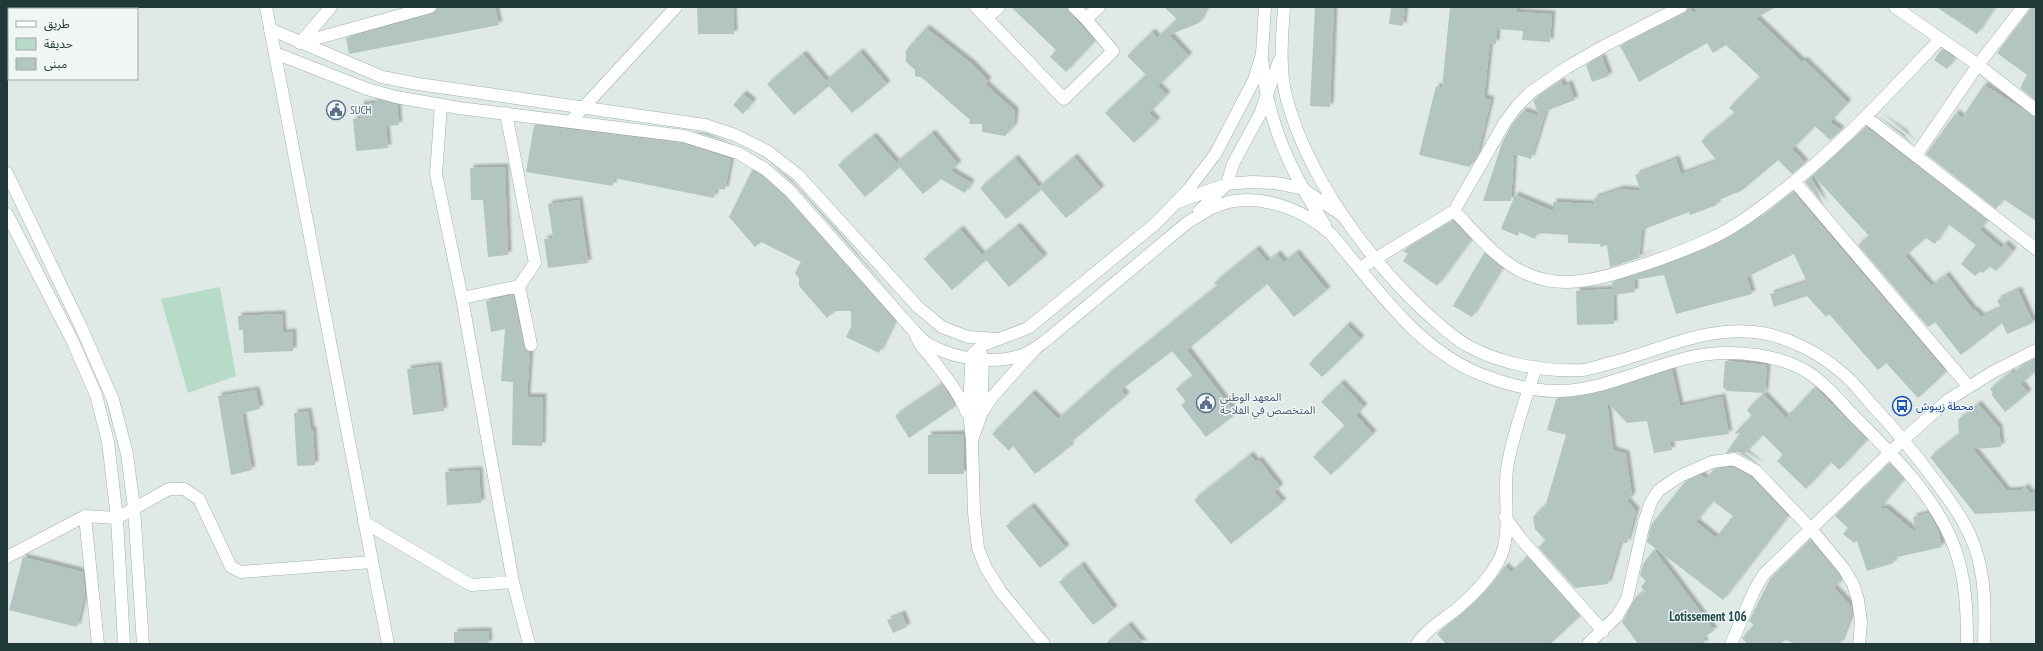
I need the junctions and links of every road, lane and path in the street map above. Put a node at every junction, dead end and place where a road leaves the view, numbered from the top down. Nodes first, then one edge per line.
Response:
1 (266, 7) edge
2 (331, 7) edge
3 (430, 7) edge
4 (676, 7) edge
5 (976, 7) edge
6 (999, 7) edge
7 (1074, 7) edge
8 (1099, 7) edge
9 (1265, 7) edge
10 (1284, 7) edge
11 (1681, 7) edge
12 (1896, 7) edge
13 (2023, 7) edge
14 (987, 18) junction
15 (1086, 19) junction
16 (270, 29) junction
17 (1940, 39) junction
18 (300, 43) junction
19 (274, 53) junction
20 (1262, 54) junction
21 (1280, 56) junction
22 (1978, 65) junction
23 (1266, 96) junction
24 (441, 105) junction
25 (583, 108) junction
26 (2036, 110) edge
27 (506, 113) junction
28 (1866, 117) junction
29 (571, 121) junction
30 (1916, 155) junction
31 (7, 173) edge
32 (1795, 182) junction
33 (1226, 184) junction
34 (1301, 188) junction
35 (1175, 203) junction
36 (1454, 211) junction
37 (7, 214) edge
38 (1346, 218) junction
39 (1188, 222) junction
40 (1331, 234) junction
41 (2036, 248) edge
42 (1376, 258) junction
43 (1360, 268) junction
44 (519, 286) junction
45 (462, 298) junction
46 (914, 331) junction
47 (968, 337) junction
48 (999, 339) junction
49 (531, 345) dead end
50 (1039, 345) junction
51 (2036, 350) edge
52 (978, 356) junction
53 (1536, 367) junction
54 (1969, 387) junction
55 (1530, 388) junction
56 (975, 416) junction
57 (1904, 439) junction
58 (1890, 453) junction
59 (134, 508) junction
60 (86, 516) junction
61 (1505, 517) junction
62 (117, 518) junction
63 (364, 522) junction
64 (1811, 529) junction
65 (7, 556) edge
66 (372, 562) junction
67 (513, 582) junction
68 (1603, 631) junction
69 (98, 644) edge
70 (124, 644) edge
71 (143, 644) edge
72 (388, 644) edge
73 (529, 644) edge
74 (1044, 644) edge
75 (1417, 644) edge
76 (1588, 644) edge
77 (1731, 644) edge
78 (1859, 644) edge
79 (1967, 644) edge
80 (1984, 644) edge

1 - 16 street
2 - 18 street
3 - 18 street
4 - 25 street
5 - 14 street
6 - 14 street
7 - 15 street
8 - 15 street
9 - 20 street
10 - 21 street
11 - 36 street
12 - 17 street
13 - 22 street
14 - 15 street
16 - 18 street
16 - 19 street
17 - 22 street
17 - 28 street
18 - 25 street
19 - 24 street
19 - 63 street
20 - 23 street
20 - 35 street
21 - 23 street
21 - 38 street
22 - 26 street
22 - 30 street
23 - 33 street
23 - 34 street
24 - 27 street
24 - 45 street
25 - 29 street
25 - 47 street
27 - 29 street
27 - 44 street
28 - 30 street
28 - 32 street
29 - 46 street
30 - 41 street
31 - 59 street
32 - 36 street
32 - 54 street
33 - 34 street
33 - 35 street
33 - 39 street
34 - 38 street
34 - 40 street
35 - 48 street
36 - 42 street
37 - 62 street
38 - 42 street
39 - 40 street
39 - 50 street
40 - 43 street
42 - 43 street
42 - 53 street
43 - 55 street
44 - 45 street
44 - 49 street
45 - 67 street
46 - 52 street
46 - 56 street
47 - 48 street
47 - 52 street
48 - 52 street
50 - 52 street
50 - 56 street
51 - 54 street
52 - 56 street
53 - 55 street
53 - 57 street
54 - 57 street
55 - 58 street
55 - 61 street
56 - 74 street
57 - 58 street
57 - 80 street
58 - 64 street
58 - 79 street
59 - 62 street
59 - 66 street
59 - 71 street
60 - 62 street
60 - 65 street
60 - 69 street
61 - 68 street
61 - 75 street
62 - 70 street
63 - 66 street
63 - 67 street
64 - 68 street
64 - 77 street
64 - 78 street
66 - 72 street
67 - 73 street
68 - 76 street

